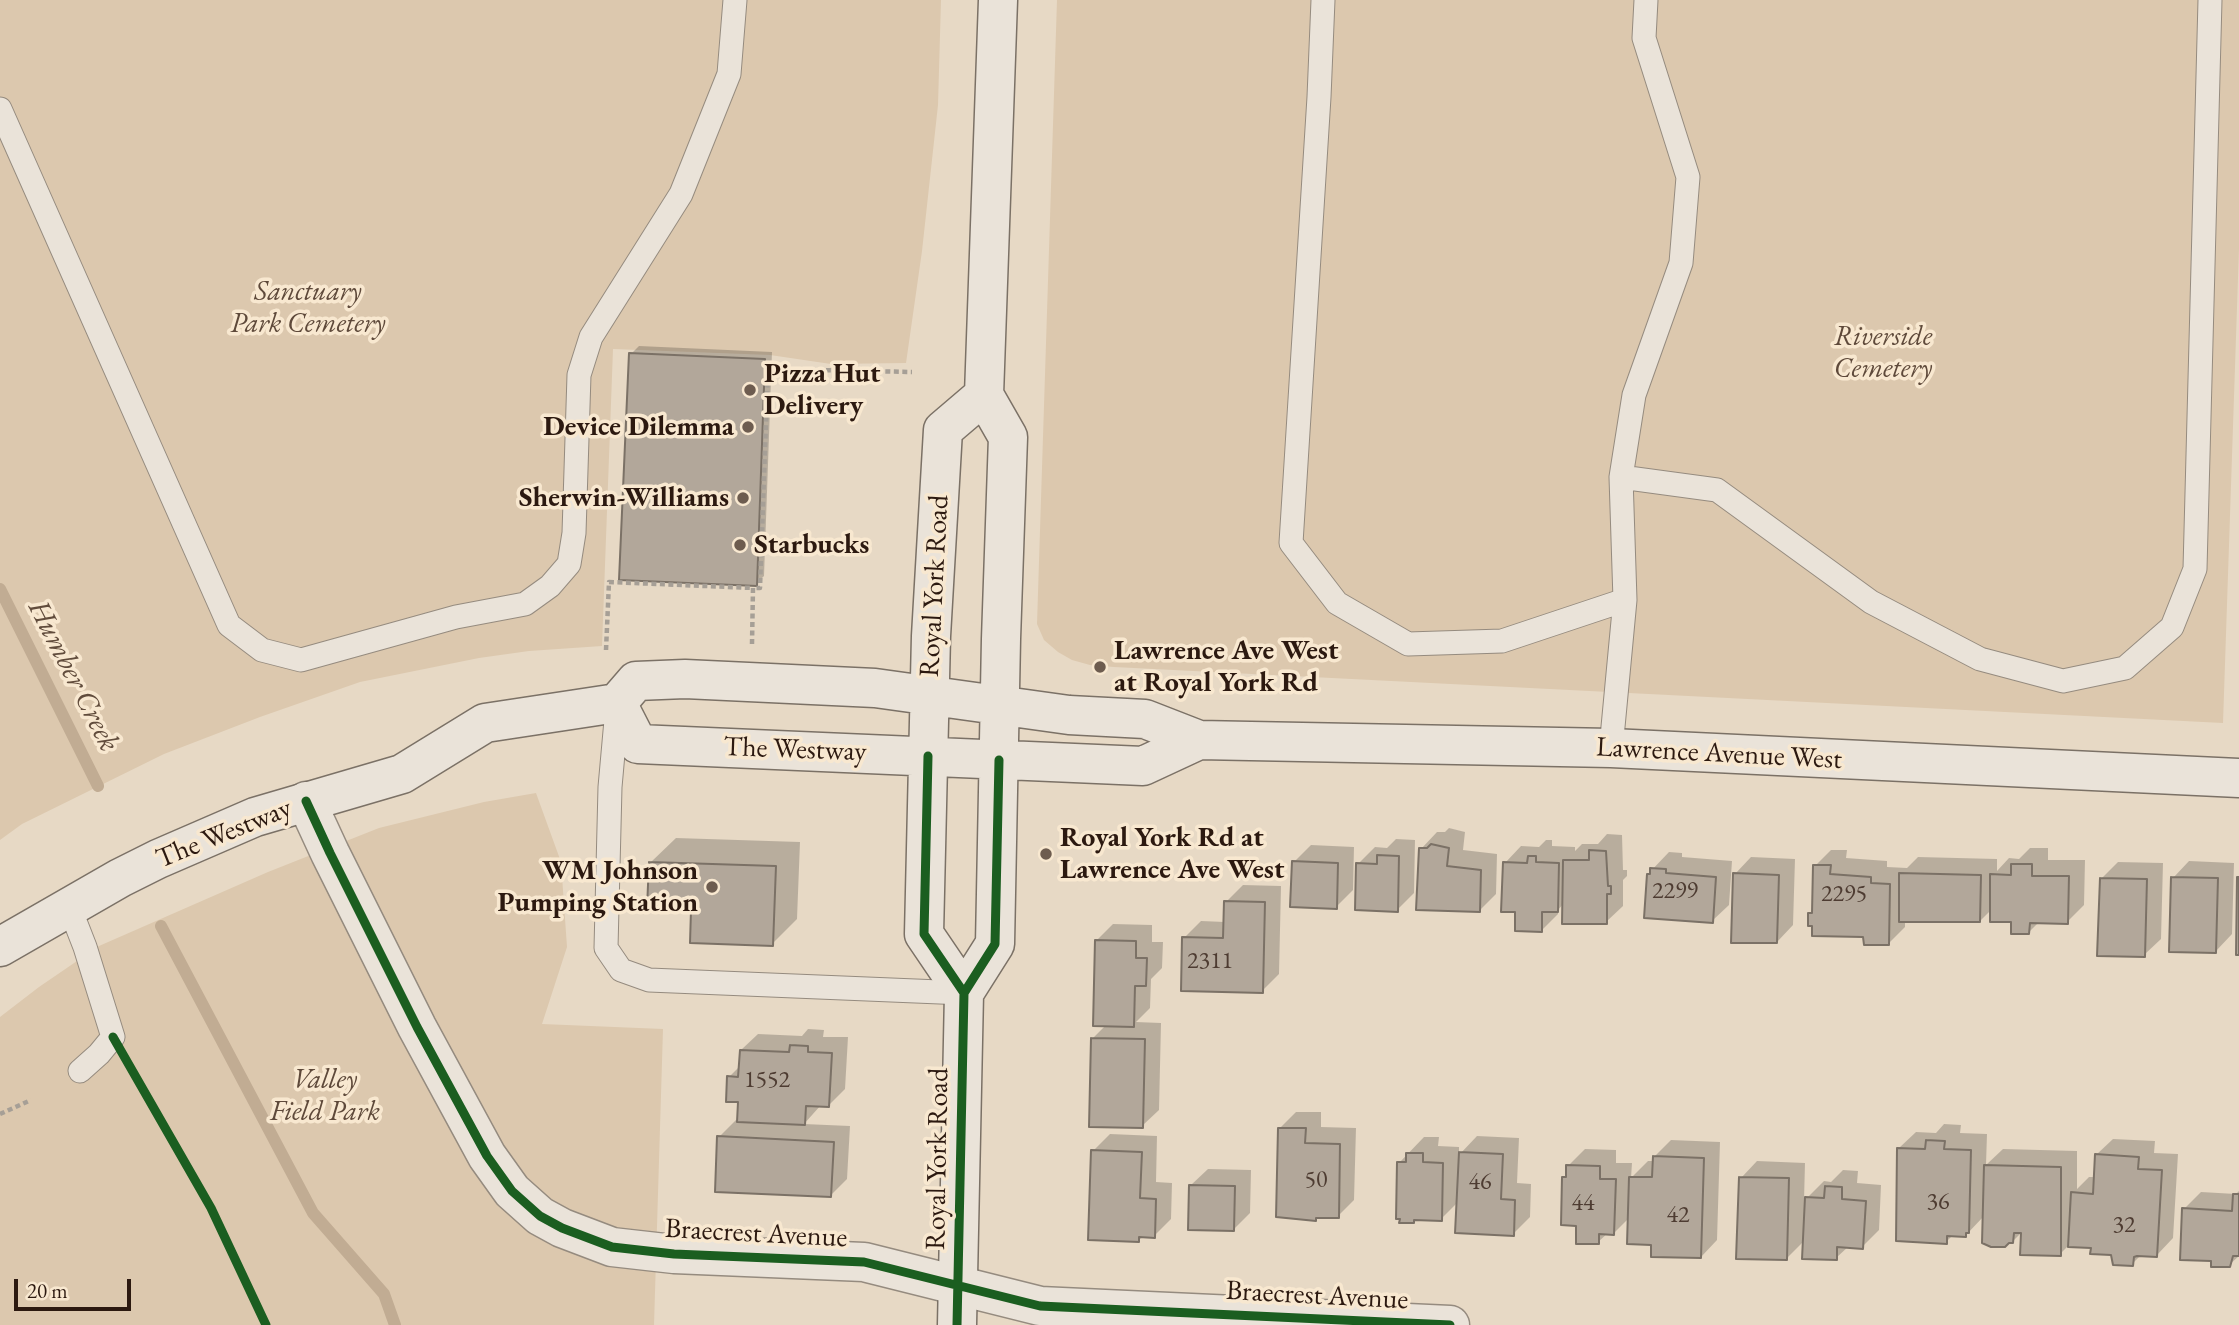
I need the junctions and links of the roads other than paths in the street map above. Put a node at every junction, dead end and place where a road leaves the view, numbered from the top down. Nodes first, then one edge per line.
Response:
1 (735, 0) edge
2 (998, 0) edge
3 (1323, 0) edge
4 (1646, 0) edge
5 (2210, 0) edge
6 (0, 109) edge
7 (984, 395) junction
8 (1621, 477) junction
9 (1625, 600) junction
10 (930, 695) junction
11 (617, 703) junction
12 (1000, 705) junction
13 (1199, 740) junction
14 (1611, 748) junction
15 (928, 756) junction
16 (999, 760) junction
17 (2239, 778) edge
18 (306, 801) junction
19 (69, 905) junction
20 (0, 947) edge
21 (964, 993) junction
22 (80, 1071) dead end
23 (958, 1286) junction
24 (957, 1325) edge
25 (1450, 1325) edge

1 - 6 lane
2 - 7 main road
3 - 9 lane
4 - 8 lane
5 - 8 lane
7 - 10 main road, Royal York Road
7 - 12 main road
8 - 9 lane
9 - 14 lane
10 - 11 main road
10 - 12 main road
10 - 15 main road, Royal York Road
11 - 15 main road, The Westway
11 - 18 main road, The Westway
11 - 21 lane
12 - 13 main road, Lawrence Avenue West
12 - 16 main road
13 - 14 main road, Lawrence Avenue West
13 - 16 main road, Lawrence Avenue West
14 - 17 main road, Lawrence Avenue West
15 - 16 main road, The Westway
15 - 21 main road, Royal York Road
16 - 21 main road
18 - 19 main road, The Westway
18 - 23 main road, Braecrest Avenue
19 - 20 main road, The Westway
19 - 22 lane
21 - 23 main road, Royal York Road
23 - 24 main road, Royal York Road
23 - 25 main road, Braecrest Avenue

